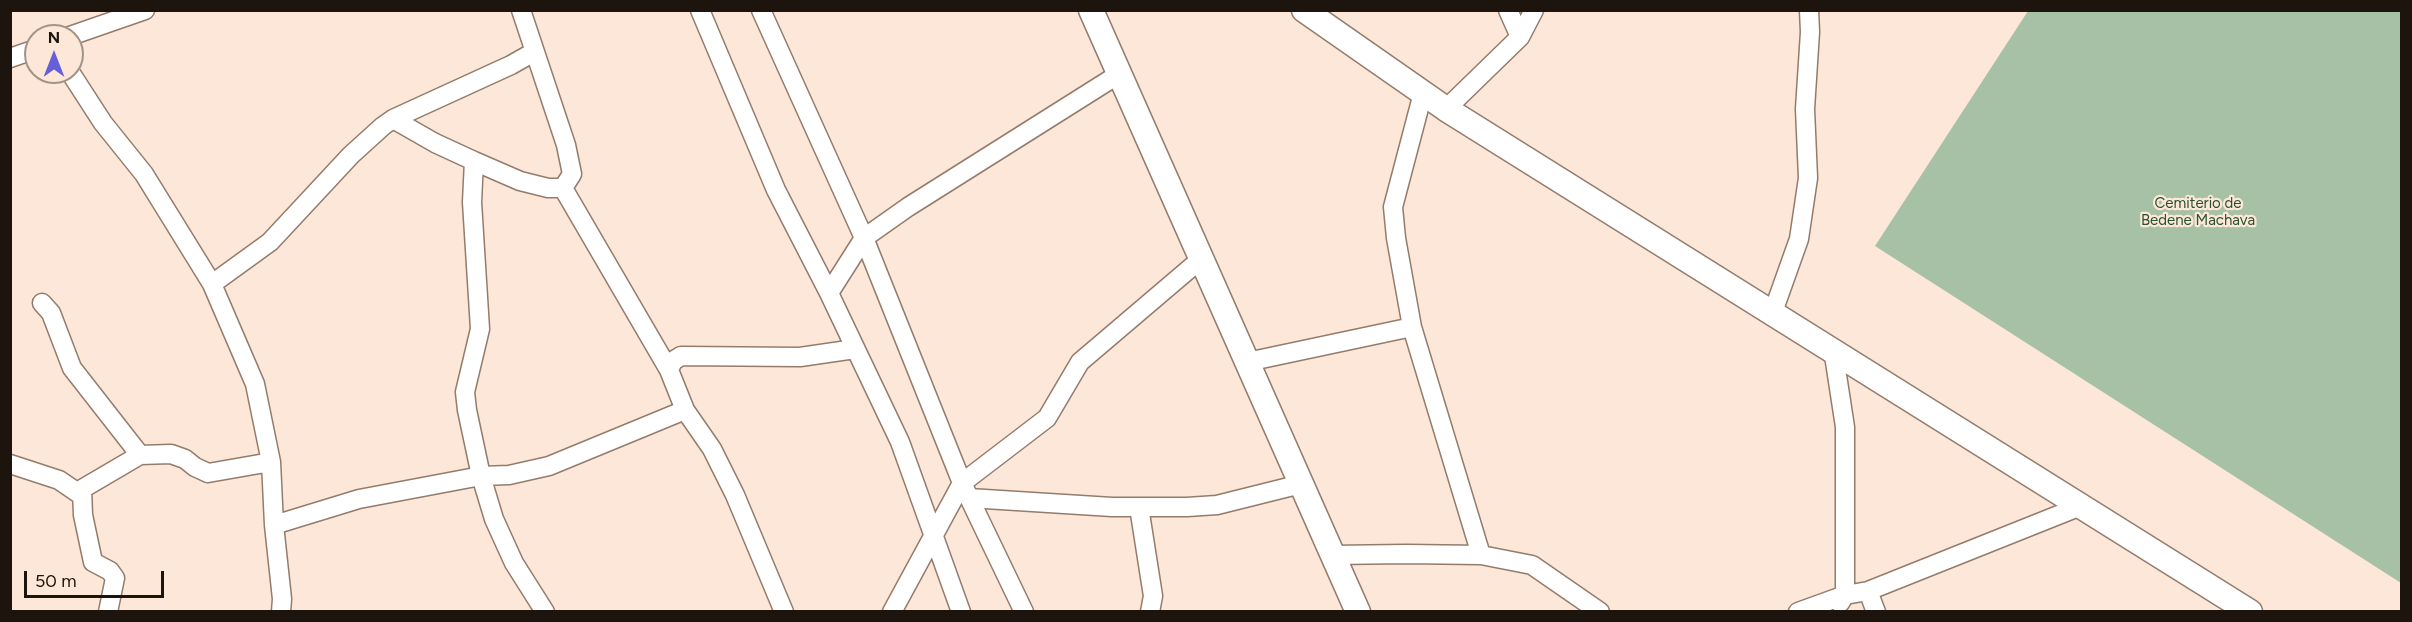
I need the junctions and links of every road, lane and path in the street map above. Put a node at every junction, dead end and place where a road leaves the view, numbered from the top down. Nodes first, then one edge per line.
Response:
1 (144, 10) edge
2 (521, 10) edge
3 (700, 10) edge
4 (761, 10) edge
5 (1090, 10) edge
6 (1304, 10) edge
7 (1508, 10) edge
8 (1534, 10) edge
9 (1809, 10) edge
10 (84, 31) edge
11 (1520, 37) junction
12 (534, 52) junction
13 (1119, 74) junction
14 (78, 84) edge
15 (1423, 93) junction
16 (1446, 109) junction
17 (393, 118) junction
18 (474, 161) junction
19 (563, 188) junction
20 (864, 238) junction
21 (1201, 259) junction
22 (212, 284) junction
23 (829, 292) junction
24 (42, 303) dead end
25 (1773, 312) junction
26 (1412, 327) junction
27 (855, 349) junction
28 (1833, 350) junction
29 (1247, 362) junction
30 (669, 369) junction
31 (685, 410) junction
32 (140, 455) junction
33 (271, 462) junction
34 (10, 464) edge
35 (481, 476) junction
36 (1301, 484) junction
37 (966, 491) junction
38 (81, 495) junction
39 (2081, 506) junction
40 (1139, 507) junction
41 (274, 525) junction
42 (934, 533) junction
43 (1333, 555) junction
44 (1481, 555) junction
45 (1868, 591) junction
46 (1845, 595) junction
47 (284, 607) edge
48 (108, 612) edge
49 (545, 612) edge
50 (784, 612) edge
51 (892, 612) edge
52 (961, 612) edge
53 (1024, 612) edge
54 (1150, 612) edge
55 (1358, 612) edge
56 (1600, 612) edge
57 (1798, 612) edge
58 (1835, 612) edge
59 (1876, 612) edge
60 (2250, 612) edge

1 - 10 street
2 - 12 street
3 - 23 street
4 - 20 street
5 - 13 street
6 - 15 street
7 - 11 street
8 - 11 street
9 - 25 street
11 - 16 street
12 - 17 street
12 - 19 street
13 - 20 street
13 - 21 street
14 - 22 street
15 - 16 street
15 - 26 street
16 - 25 street
17 - 18 street
17 - 22 street
18 - 19 street
18 - 35 street
19 - 30 street
20 - 23 street
20 - 37 street
21 - 29 street
21 - 37 street
22 - 33 street
23 - 27 street
24 - 32 street
25 - 28 street
26 - 29 street
26 - 44 street
27 - 30 street
27 - 42 street
28 - 39 street
28 - 46 street
29 - 36 street
30 - 31 street
31 - 35 street
31 - 50 street
32 - 33 street
32 - 38 street
33 - 41 street
34 - 38 street
35 - 41 street
35 - 49 street
36 - 40 street
36 - 43 street
37 - 40 street
37 - 42 street
37 - 53 street
38 - 48 street
39 - 45 street
39 - 60 street
40 - 54 street
41 - 47 street
42 - 51 street
42 - 52 street
43 - 44 street
43 - 55 street
44 - 56 street
45 - 46 street
45 - 59 street
46 - 57 street
46 - 58 street

